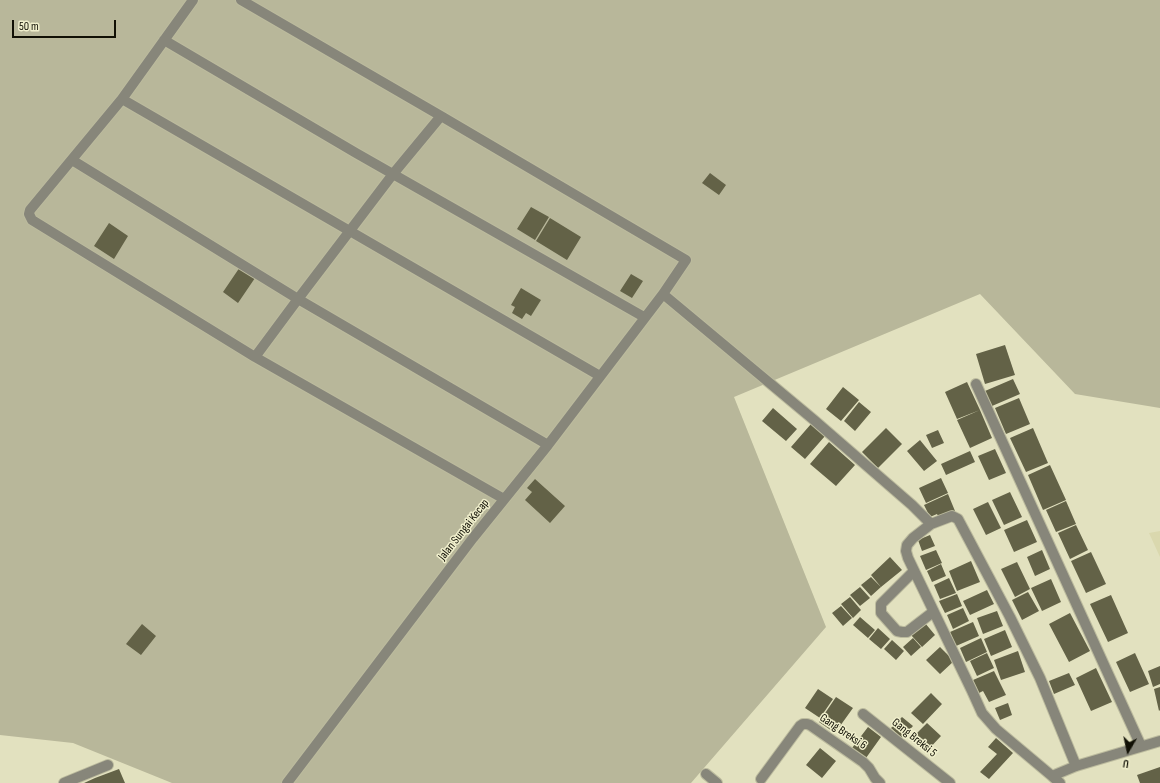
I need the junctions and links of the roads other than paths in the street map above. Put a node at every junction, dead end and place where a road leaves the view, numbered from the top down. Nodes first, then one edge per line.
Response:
1 (193, 0) edge
2 (242, 0) edge
3 (164, 40) junction
4 (122, 99) junction
5 (442, 116) junction
6 (72, 160) junction
7 (393, 174) junction
8 (350, 231) junction
9 (663, 294) junction
10 (298, 299) junction
11 (644, 317) junction
12 (255, 357) junction
13 (600, 376) junction
14 (976, 384) dead end
15 (548, 445) junction
16 (504, 499) junction
17 (931, 524) junction
18 (914, 571) junction
19 (934, 612) junction
20 (863, 714) dead end
21 (1160, 741) edge
22 (1141, 746) junction
23 (108, 765) dead end
24 (1076, 766) junction
25 (706, 774) dead end
26 (760, 779) dead end
27 (1056, 780) edge
28 (64, 783) edge
29 (286, 783) edge
30 (718, 783) edge
31 (880, 783) edge
32 (950, 783) edge

1 - 3 street
2 - 5 street
3 - 4 street
3 - 7 street
4 - 6 street
4 - 8 street
5 - 7 street
5 - 9 street, Jalan Sungai Kecap
6 - 10 street
6 - 12 street
7 - 8 street
7 - 11 street
8 - 10 street
8 - 13 street
9 - 11 street, Jalan Sungai Kecap
9 - 17 street
10 - 12 street
10 - 15 street
11 - 13 street, Jalan Sungai Kecap
12 - 16 street
13 - 15 street, Jalan Sungai Kecap
14 - 22 street
15 - 16 street, Jalan Sungai Kecap
16 - 29 street, Jalan Sungai Kecap
17 - 18 street
17 - 24 street
18 - 19 street
18 - 19 street
19 - 27 street
20 - 32 street, Gang Breksi 5
21 - 22 street
22 - 24 street
23 - 28 street
24 - 27 street
25 - 30 street
26 - 31 street, Gang Breksi 6

